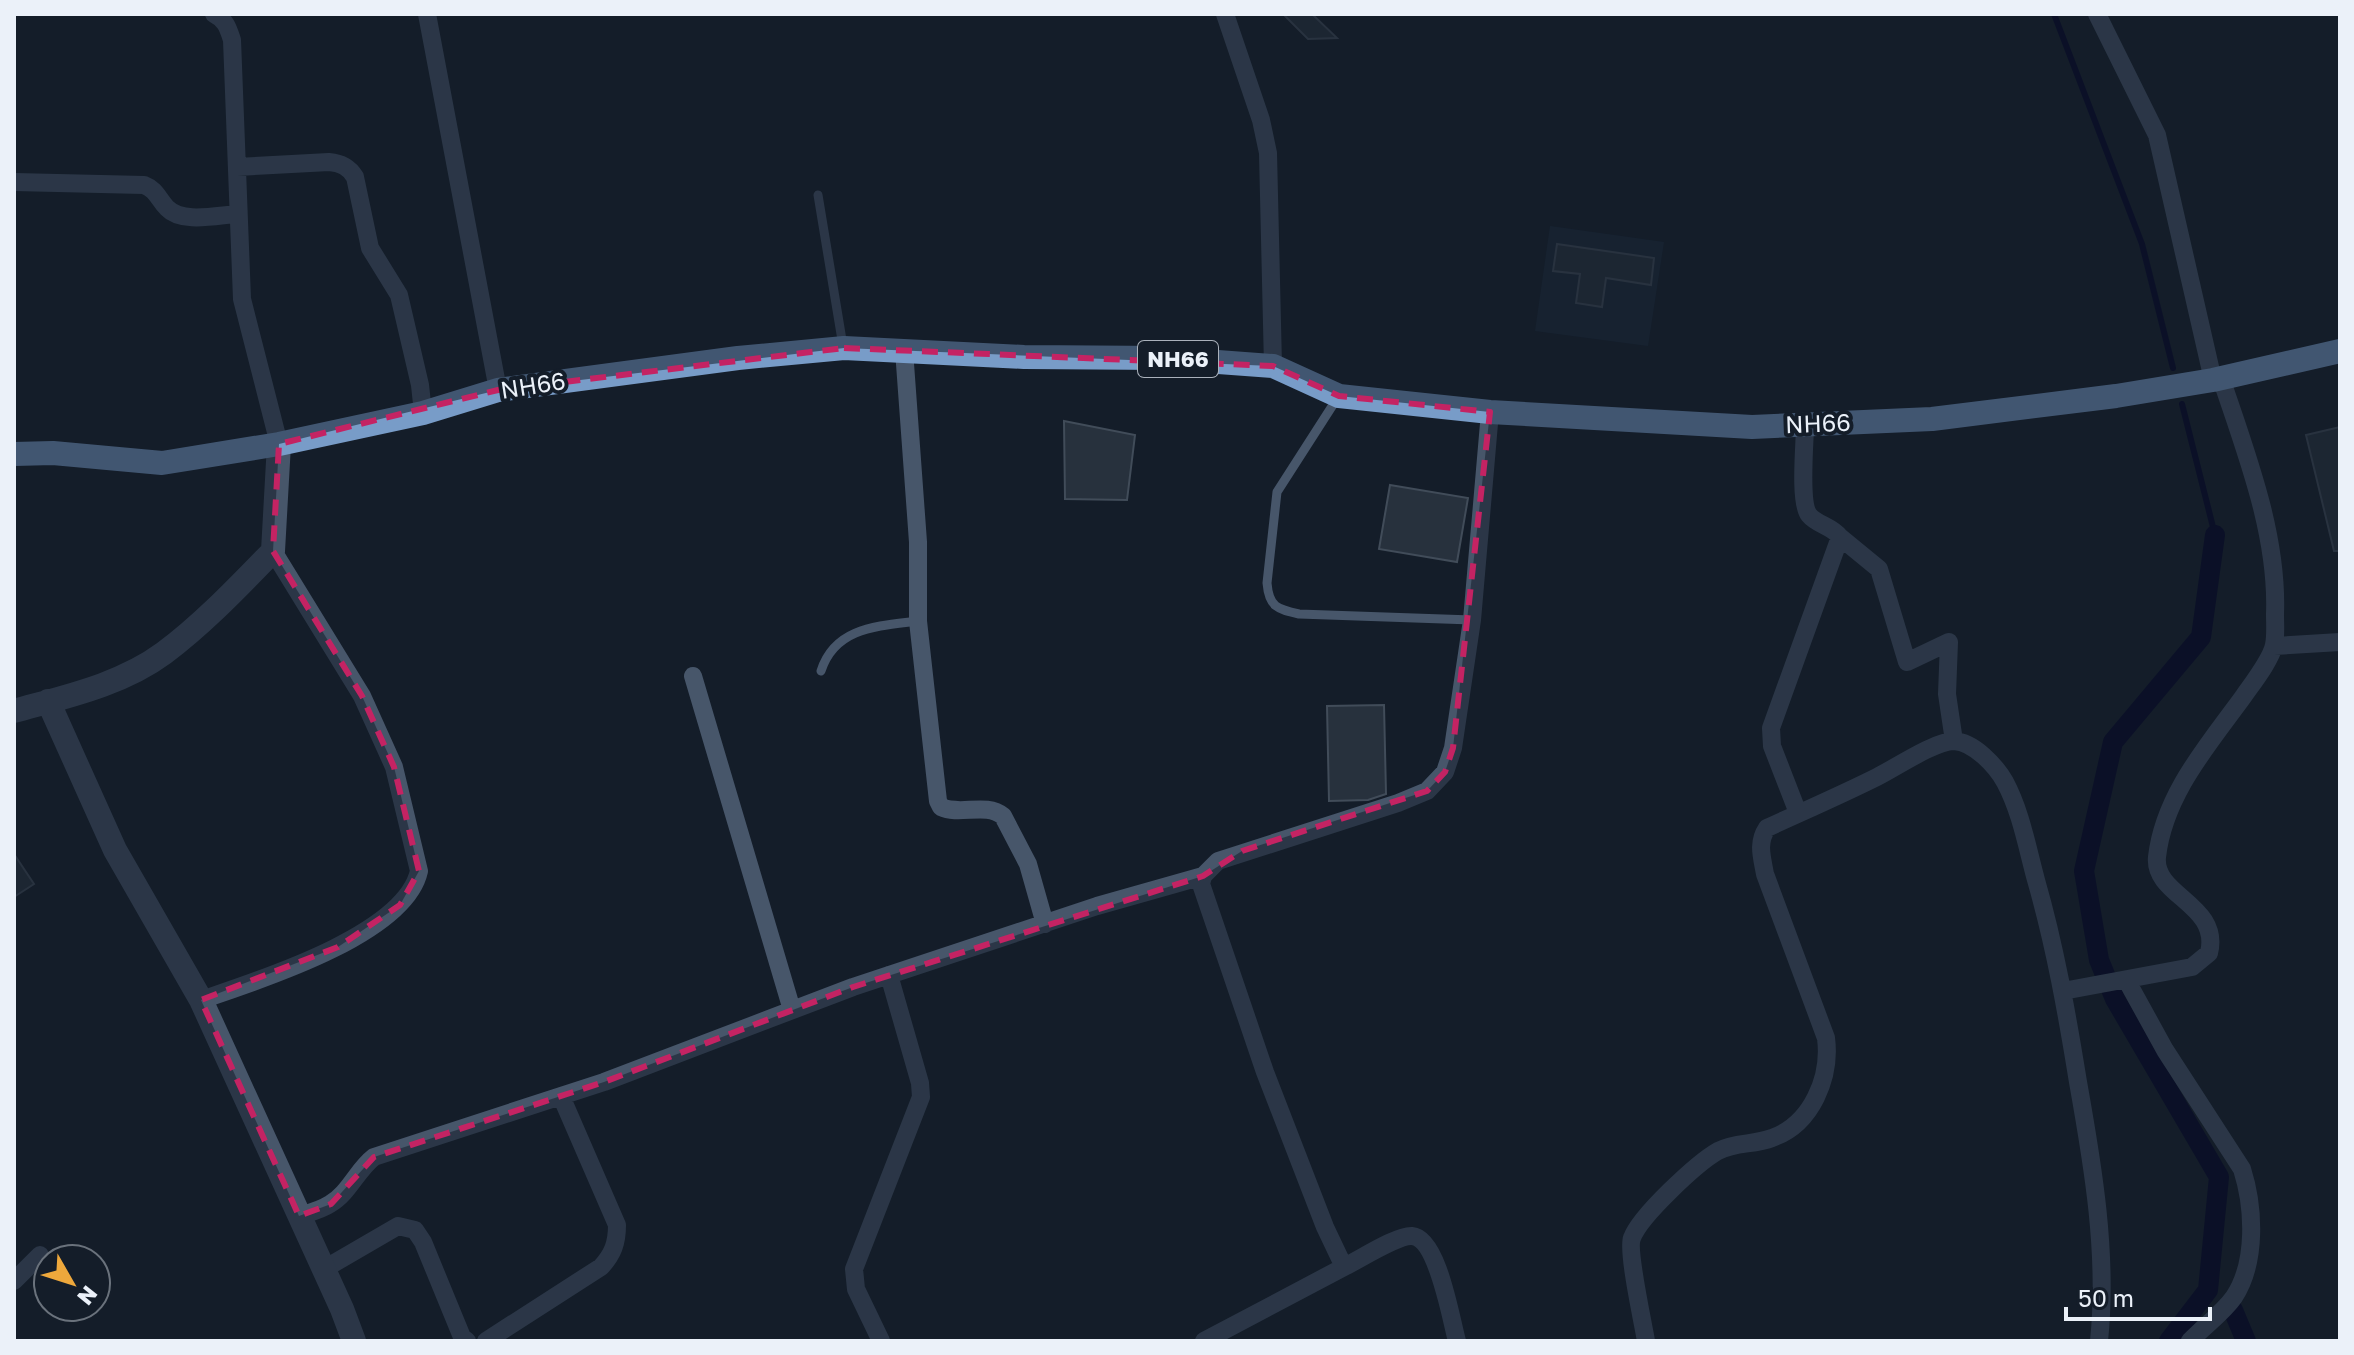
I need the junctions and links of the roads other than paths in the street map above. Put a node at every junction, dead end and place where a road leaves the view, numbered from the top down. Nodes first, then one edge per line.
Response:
1 (214, 14) edge
2 (427, 14) edge
3 (1225, 14) edge
4 (2097, 14) edge
5 (237, 167) junction
6 (14, 182) edge
7 (818, 195) dead end
8 (238, 214) junction
9 (844, 348) junction
10 (904, 350) junction
11 (2340, 351) edge
12 (1273, 366) junction
13 (2217, 379) junction
14 (498, 390) junction
15 (1339, 396) junction
16 (1490, 412) junction
17 (423, 413) junction
18 (1805, 425) junction
19 (279, 444) junction
20 (14, 454) edge
21 (1840, 537) junction
22 (273, 551) junction
23 (1472, 620) junction
24 (918, 621) junction
25 (2340, 642) edge
26 (2274, 646) junction
27 (821, 671) dead end
28 (693, 676) dead end
29 (48, 701) junction
30 (14, 711) edge
31 (1954, 741) junction
32 (1798, 813) junction
33 (1203, 876) junction
34 (1045, 924) junction
35 (889, 975) junction
36 (2123, 981) junction
37 (2063, 991) junction
38 (201, 1000) junction
39 (792, 1010) junction
40 (561, 1096) junction
41 (299, 1216) junction
42 (32, 1263) edge
43 (1344, 1267) junction
44 (324, 1269) junction
45 (14, 1281) edge
46 (354, 1341) edge
47 (467, 1341) edge
48 (486, 1341) edge
49 (881, 1341) edge
50 (1205, 1341) edge
51 (1457, 1341) edge
52 (1646, 1341) edge
53 (2099, 1341) edge
54 (2190, 1341) edge

1 - 5 street
2 - 14 street
3 - 12 street
4 - 13 street
5 - 8 street
5 - 17 street
6 - 8 street
7 - 9 lane
8 - 19 street
9 - 10 highway, NH66 / NH66
9 - 14 highway, NH66 / NH66
10 - 12 highway, NH66 / NH66
10 - 24 street
11 - 13 highway, NH66 / NH66
12 - 15 highway, NH66 / NH66
13 - 18 highway, NH66 / NH66
13 - 26 street
14 - 17 highway, NH66 / NH66
15 - 16 highway, NH66 / NH66
15 - 23 lane
16 - 18 highway, NH66 / NH66
16 - 23 street
17 - 19 highway, NH66 / NH66
18 - 21 street
19 - 20 highway, NH66 / NH66
19 - 22 street
21 - 31 street
21 - 32 street
22 - 29 street
22 - 38 street
23 - 33 street
24 - 27 lane
24 - 34 street
25 - 26 street
26 - 36 street
28 - 39 street
29 - 30 street
29 - 38 street
31 - 32 street
31 - 37 street
32 - 52 street
33 - 34 street
33 - 43 street
34 - 35 street
35 - 39 street
35 - 49 street
36 - 37 street
36 - 54 street
37 - 53 street
38 - 41 street
39 - 40 street
40 - 41 street
40 - 48 street
41 - 44 street
42 - 45 street
43 - 50 street
43 - 51 street
44 - 46 street
44 - 47 street

